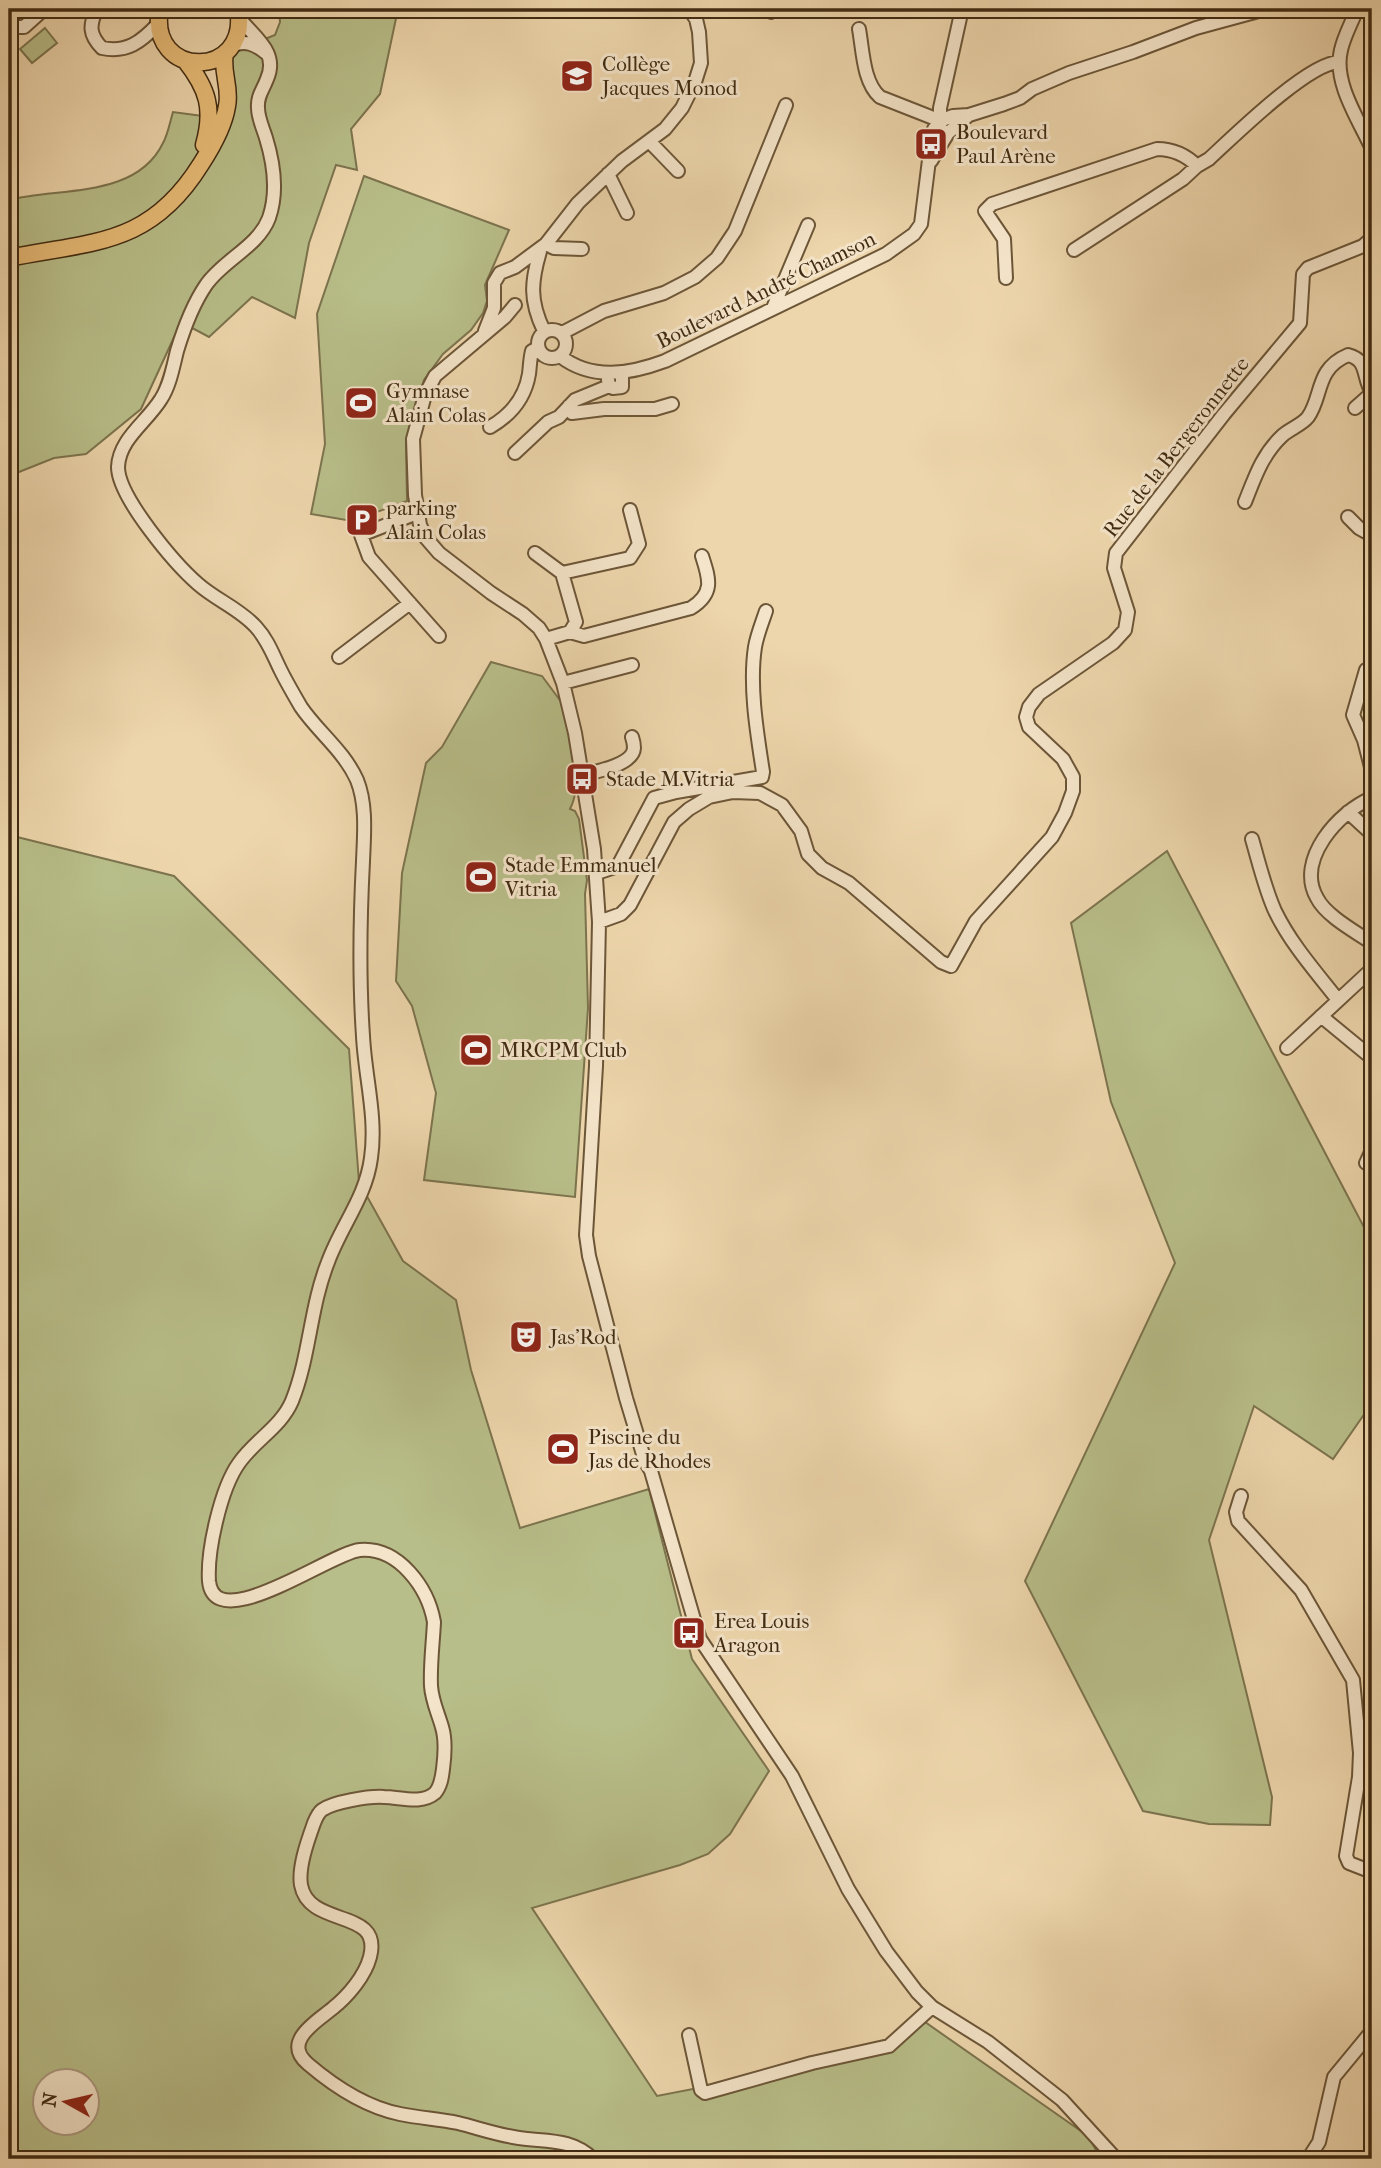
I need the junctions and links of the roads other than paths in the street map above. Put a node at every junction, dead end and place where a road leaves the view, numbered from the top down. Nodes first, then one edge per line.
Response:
1 (44, 9) edge
2 (97, 9) edge
3 (688, 9) edge
4 (962, 9) edge
5 (1266, 9) edge
6 (1357, 9) edge
7 (1250, 11) edge
8 (239, 14) edge
9 (159, 16) edge
10 (9, 20) edge
11 (859, 29) dead end
12 (139, 42) junction
13 (165, 45) junction
14 (228, 50) junction
15 (268, 55) junction
16 (185, 61) junction
17 (1339, 62) junction
18 (786, 105) dead end
19 (947, 125) junction
20 (649, 141) junction
21 (1372, 149) edge
22 (1197, 166) junction
23 (678, 170) dead end
24 (608, 174) junction
25 (188, 184) junction
26 (627, 213) dead end
27 (808, 225) dead end
28 (1369, 244) edge
29 (543, 246) junction
30 (582, 249) dead end
31 (1073, 250) dead end
32 (9, 258) edge
33 (515, 267) junction
34 (1006, 278) dead end
35 (532, 285) junction
36 (496, 294) junction
37 (519, 304) junction
38 (773, 308) junction
39 (537, 317) junction
40 (544, 331) junction
41 (484, 333) junction
42 (562, 333) junction
43 (538, 348) junction
44 (560, 356) junction
45 (609, 380) junction
46 (1372, 393) edge
47 (673, 404) dead end
48 (569, 406) junction
49 (1354, 408) dead end
50 (490, 427) dead end
51 (515, 453) dead end
52 (1245, 502) dead end
53 (630, 510) dead end
54 (417, 513) junction
55 (1348, 517) dead end
56 (1372, 529) edge
57 (535, 553) dead end
58 (702, 555) dead end
59 (562, 573) junction
60 (410, 603) junction
61 (766, 611) dead end
62 (570, 632) junction
63 (439, 636) dead end
64 (547, 639) junction
65 (339, 657) dead end
66 (632, 666) dead end
67 (1372, 668) edge
68 (563, 683) junction
69 (632, 737) dead end
70 (1368, 741) edge
71 (1372, 771) edge
72 (582, 775) junction
73 (1372, 798) edge
74 (1348, 812) junction
75 (1372, 834) edge
76 (1252, 839) dead end
77 (597, 873) junction
78 (599, 922) junction
79 (1372, 943) edge
80 (1372, 969) edge
81 (1338, 1000) junction
82 (1321, 1016) junction
83 (1287, 1048) dead end
84 (1372, 1058) edge
85 (1372, 1150) edge
86 (1366, 1163) dead end
87 (1241, 1496) dead end
88 (1366, 1778) edge
89 (1372, 1872) edge
90 (932, 2007) junction
91 (1372, 2031) edge
92 (689, 2035) dead end
93 (593, 2159) edge
94 (1116, 2159) edge
95 (1308, 2159) edge

1 - 10 street
2 - 12 street
3 - 20 street
4 - 19 street
5 - 7 street
6 - 17 street
7 - 19 street
8 - 14 main road
8 - 15 street
9 - 12 street
9 - 13 main road
11 - 19 street
12 - 13 street
13 - 16 main road
14 - 15 street
14 - 16 main road
14 - 25 main road
15 - 93 street
16 - 25 main road
17 - 21 street
17 - 22 street
18 - 42 street
19 - 38 street, Boulevard André Chamson
20 - 23 street
20 - 24 street
22 - 31 street
22 - 34 street
24 - 26 street
24 - 29 street
25 - 32 main road
27 - 38 street
28 - 78 street, Rue de la Bergeronnette
29 - 30 street
29 - 33 street
29 - 35 street
33 - 35 street
33 - 36 street
35 - 37 street
35 - 39 street
36 - 37 street
36 - 41 street
37 - 39 street
37 - 41 street
38 - 45 street, Boulevard André Chamson
39 - 40 street
40 - 42 street
40 - 43 street
41 - 54 street
42 - 44 street
43 - 44 street
43 - 50 street
44 - 45 street, Boulevard André Chamson
45 - 48 street
46 - 49 street
46 - 52 street
47 - 48 street
48 - 51 street
53 - 59 street
54 - 60 street
54 - 64 street
55 - 56 street
57 - 59 street
58 - 62 street
59 - 62 street
60 - 63 street
60 - 65 street
61 - 77 street
62 - 64 street
64 - 68 street
66 - 68 street
67 - 70 street
68 - 72 street
69 - 72 street
70 - 71 street
72 - 77 street
73 - 74 street
74 - 75 street
74 - 79 street
76 - 81 street
77 - 78 street
78 - 90 street
80 - 81 street
81 - 82 street
82 - 83 street
82 - 84 street
85 - 86 street
87 - 88 street
88 - 89 street
90 - 92 street
90 - 94 street
91 - 95 street

